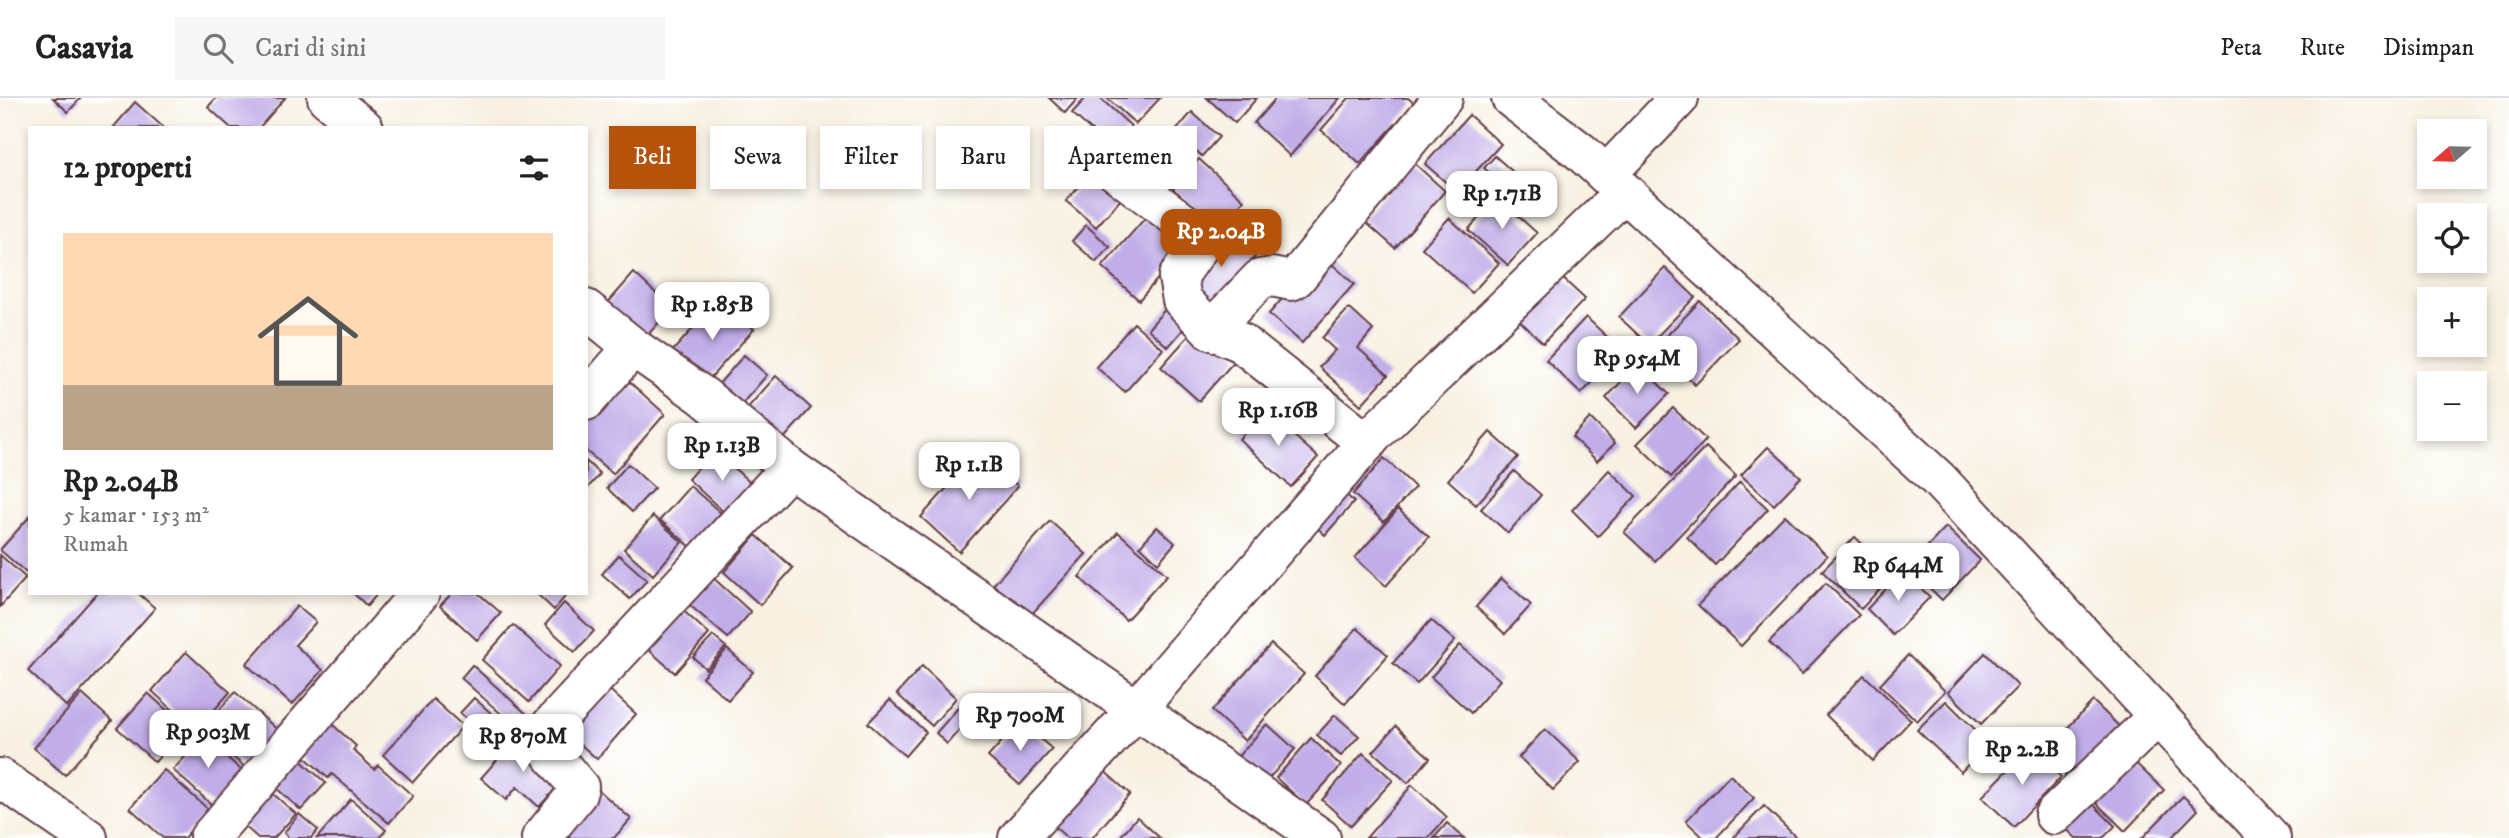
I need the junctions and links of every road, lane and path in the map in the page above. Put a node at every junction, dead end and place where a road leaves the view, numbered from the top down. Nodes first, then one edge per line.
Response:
1 (327, 98) edge
2 (1443, 98) edge
3 (1511, 98) edge
4 (1679, 98) edge
5 (362, 126) edge
6 (1615, 183) junction
7 (1139, 189) edge
8 (588, 311) edge
9 (1211, 330) junction
10 (633, 347) junction
11 (588, 399) edge
12 (1367, 443) junction
13 (790, 468) junction
14 (418, 595) edge
15 (1135, 711) junction
16 (2157, 717) junction
17 (0, 778) edge
18 (2054, 815) dead end
19 (88, 838) edge
20 (209, 838) edge
21 (541, 838) edge
22 (1018, 838) edge
23 (1321, 838) edge
24 (2271, 838) edge

1 - 5 street
2 - 9 street
3 - 6 street
4 - 6 street
6 - 12 street
6 - 16 street
7 - 9 street
8 - 10 street
9 - 12 street
10 - 11 street
10 - 13 street
12 - 15 street
13 - 15 street
13 - 21 street
14 - 20 street
15 - 22 street
15 - 23 street
16 - 18 street
16 - 24 street
17 - 19 street

